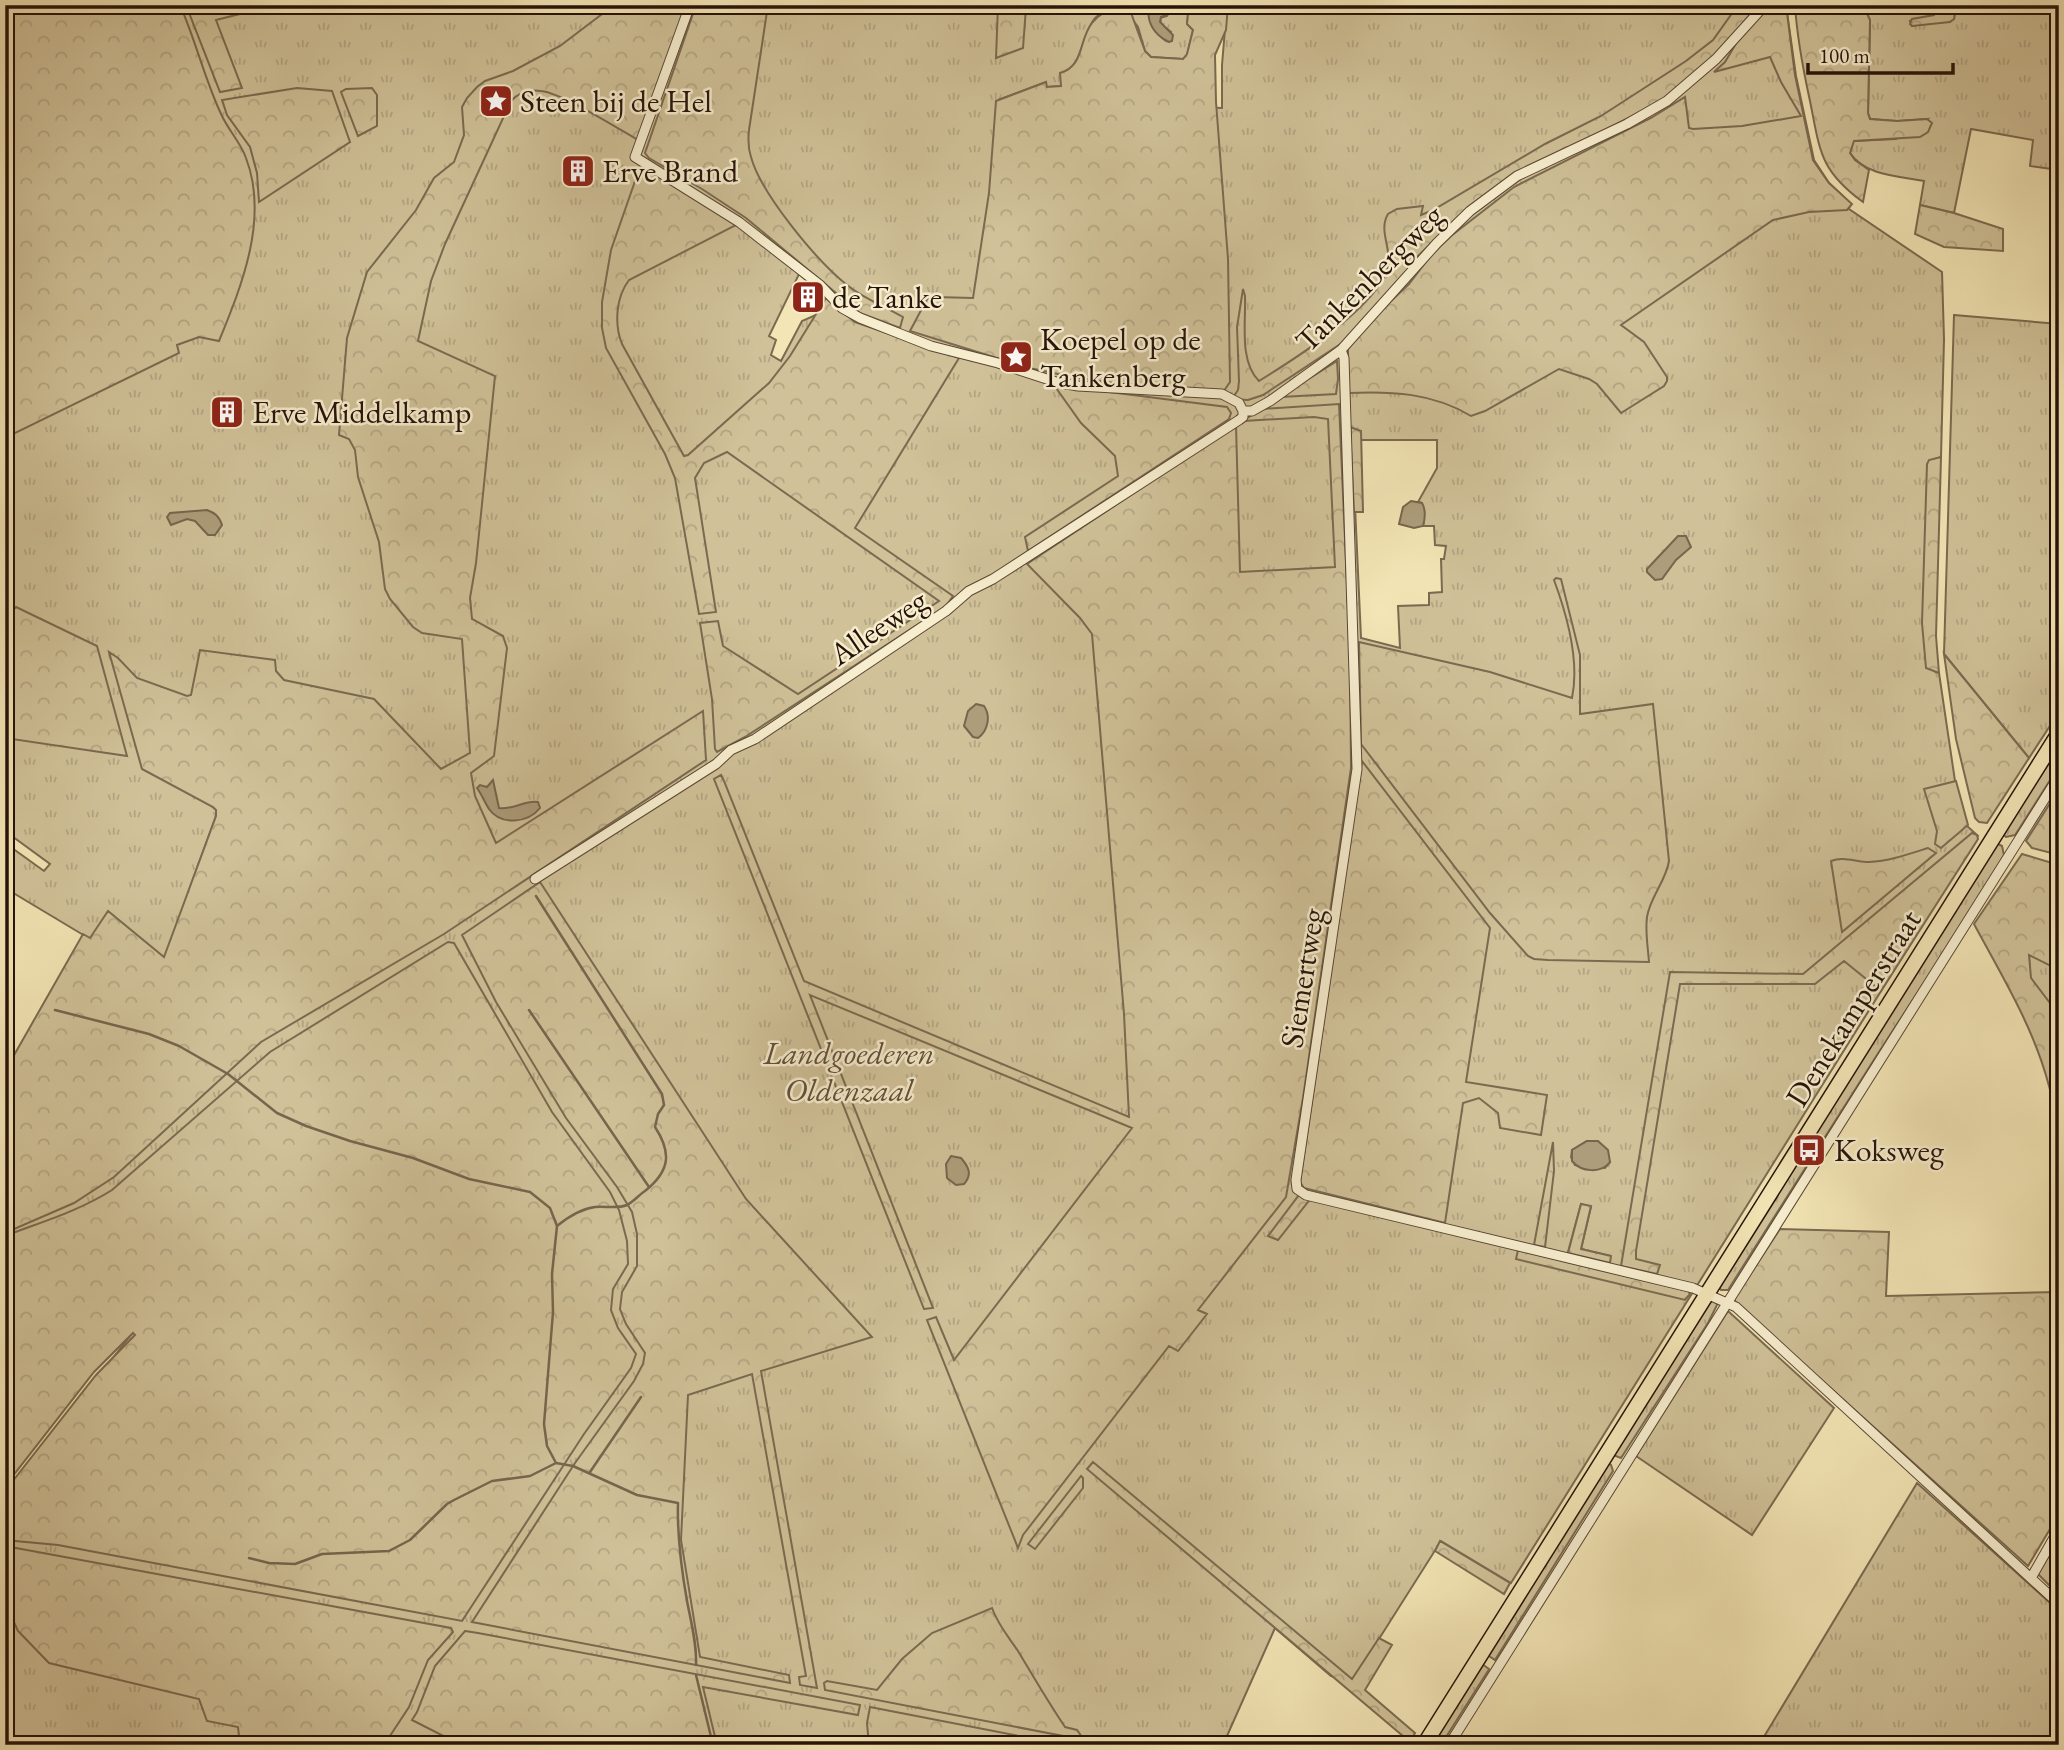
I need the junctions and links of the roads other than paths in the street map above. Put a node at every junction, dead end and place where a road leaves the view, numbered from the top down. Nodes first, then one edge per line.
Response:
1 (690, 5) edge
2 (1765, 5) edge
3 (1341, 350) junction
4 (1243, 411) junction
5 (2059, 733) edge
6 (2059, 776) edge
7 (535, 879) dead end
8 (1708, 1293) junction
9 (1727, 1302) junction
10 (1605, 1455) junction
11 (1623, 1467) junction
12 (2059, 1529) edge
13 (2031, 1578) junction
14 (2059, 1604) edge
15 (1480, 1655) junction
16 (1496, 1669) junction
17 (1424, 1745) edge
18 (1449, 1745) edge

1 - 4 street
2 - 3 street, Tankenbergweg
3 - 4 street, Tankenbergweg
3 - 8 street, Siemertweg
4 - 7 street, Alleeweg
5 - 8 main road, Denekamperstraat
6 - 9 street, Denekamperstraat
8 - 9 street
8 - 10 main road, Denekamperstraat
9 - 11 street, Denekamperstraat
9 - 13 street
10 - 11 street
10 - 15 main road, Denekamperstraat
11 - 16 street, Denekamperstraat
12 - 13 street
13 - 14 street
15 - 16 street
15 - 17 main road, Denekamperstraat
16 - 18 street, Denekamperstraat

